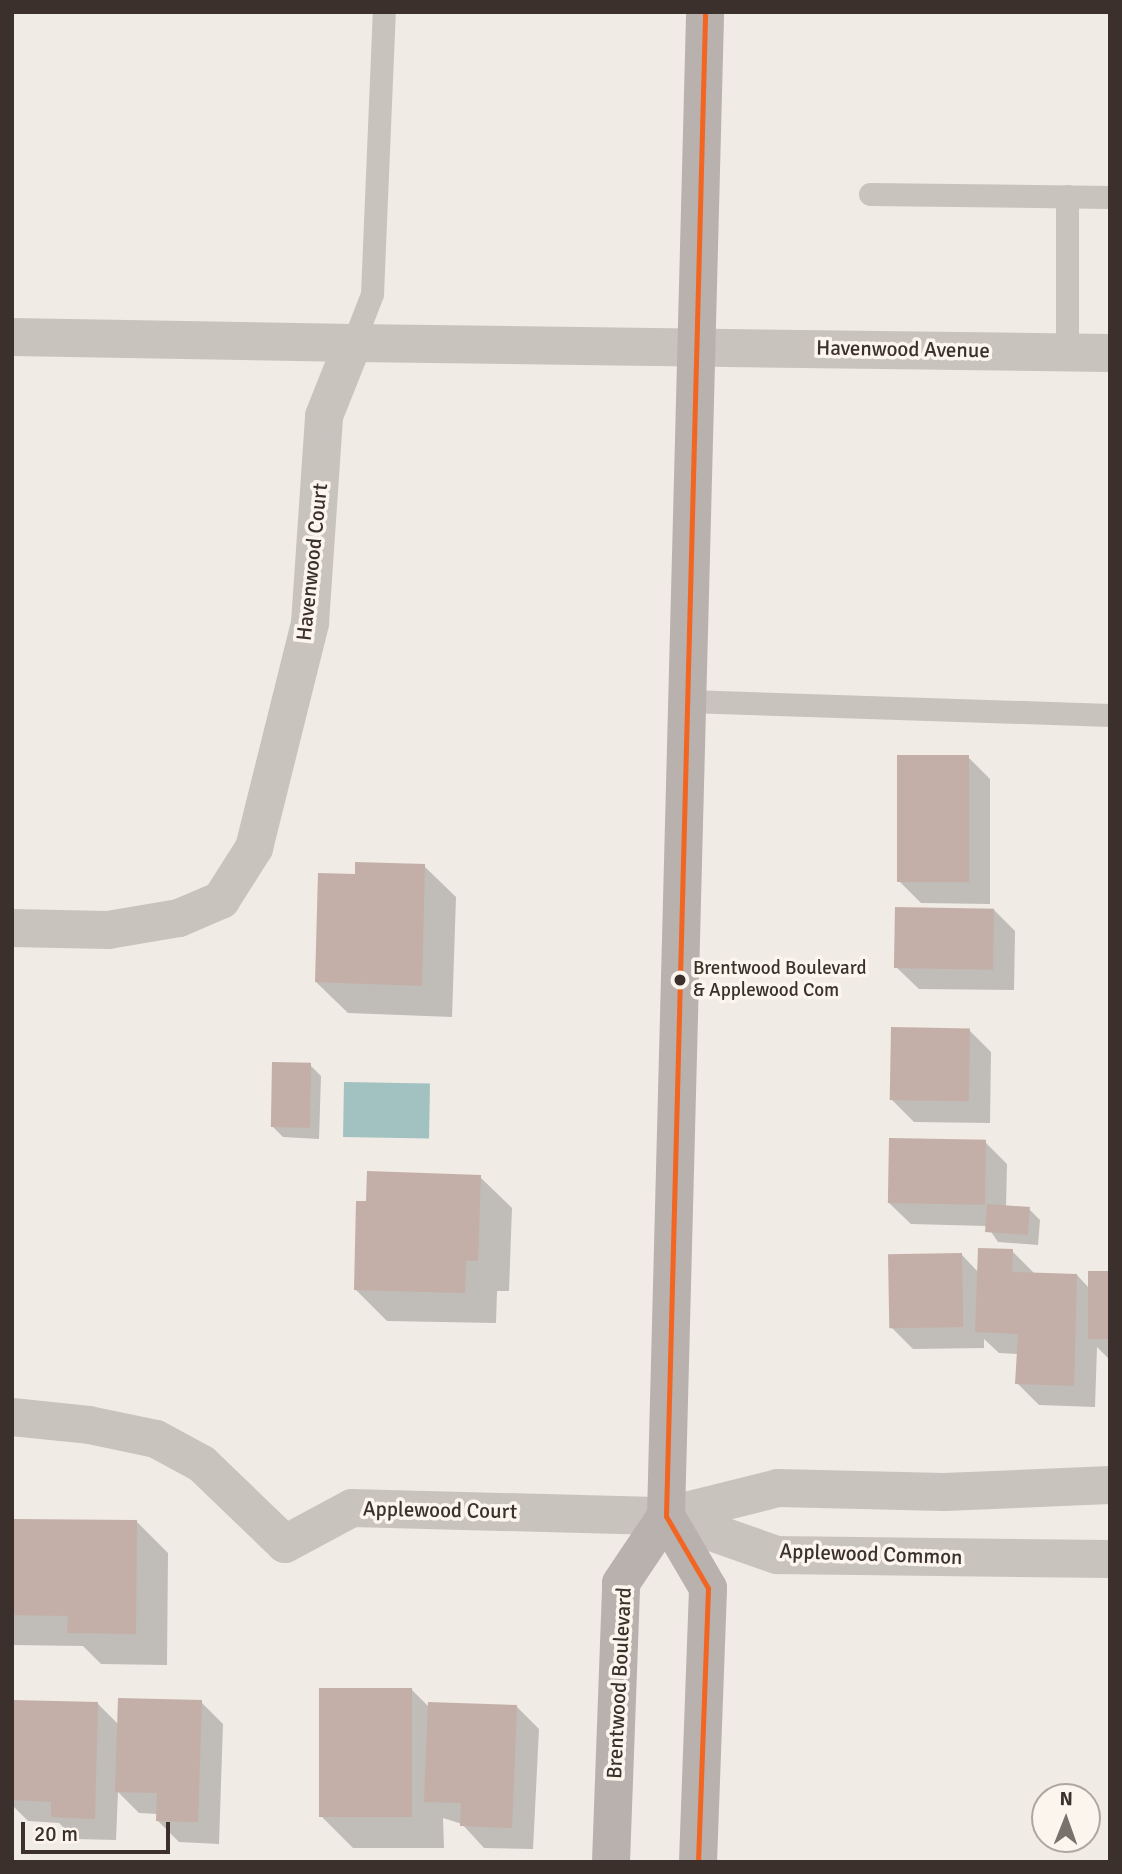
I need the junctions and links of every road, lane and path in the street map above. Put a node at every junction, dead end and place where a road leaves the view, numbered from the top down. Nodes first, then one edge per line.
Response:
1 (384, 12) edge
2 (705, 12) edge
3 (870, 194) dead end
4 (1067, 196) junction
5 (1110, 197) edge
6 (12, 337) edge
7 (353, 343) junction
8 (696, 348) junction
9 (1068, 352) junction
10 (1110, 353) edge
11 (688, 701) junction
12 (1110, 715) edge
13 (12, 928) edge
14 (12, 1417) edge
15 (1110, 1485) edge
16 (666, 1516) junction
17 (1110, 1559) edge
18 (611, 1862) edge
19 (698, 1862) edge

1 - 7 lane
2 - 8 main road
3 - 4 lane
4 - 5 lane
4 - 9 lane
6 - 7 street
7 - 8 street
7 - 13 street, Havenwood Court
8 - 9 street, Havenwood Avenue
8 - 11 main road
9 - 10 street, Havenwood Avenue
11 - 12 lane
11 - 16 main road
14 - 16 street, Applewood Court
15 - 16 street
16 - 17 street, Applewood Common
16 - 18 main road, Brentwood Boulevard
16 - 19 main road

